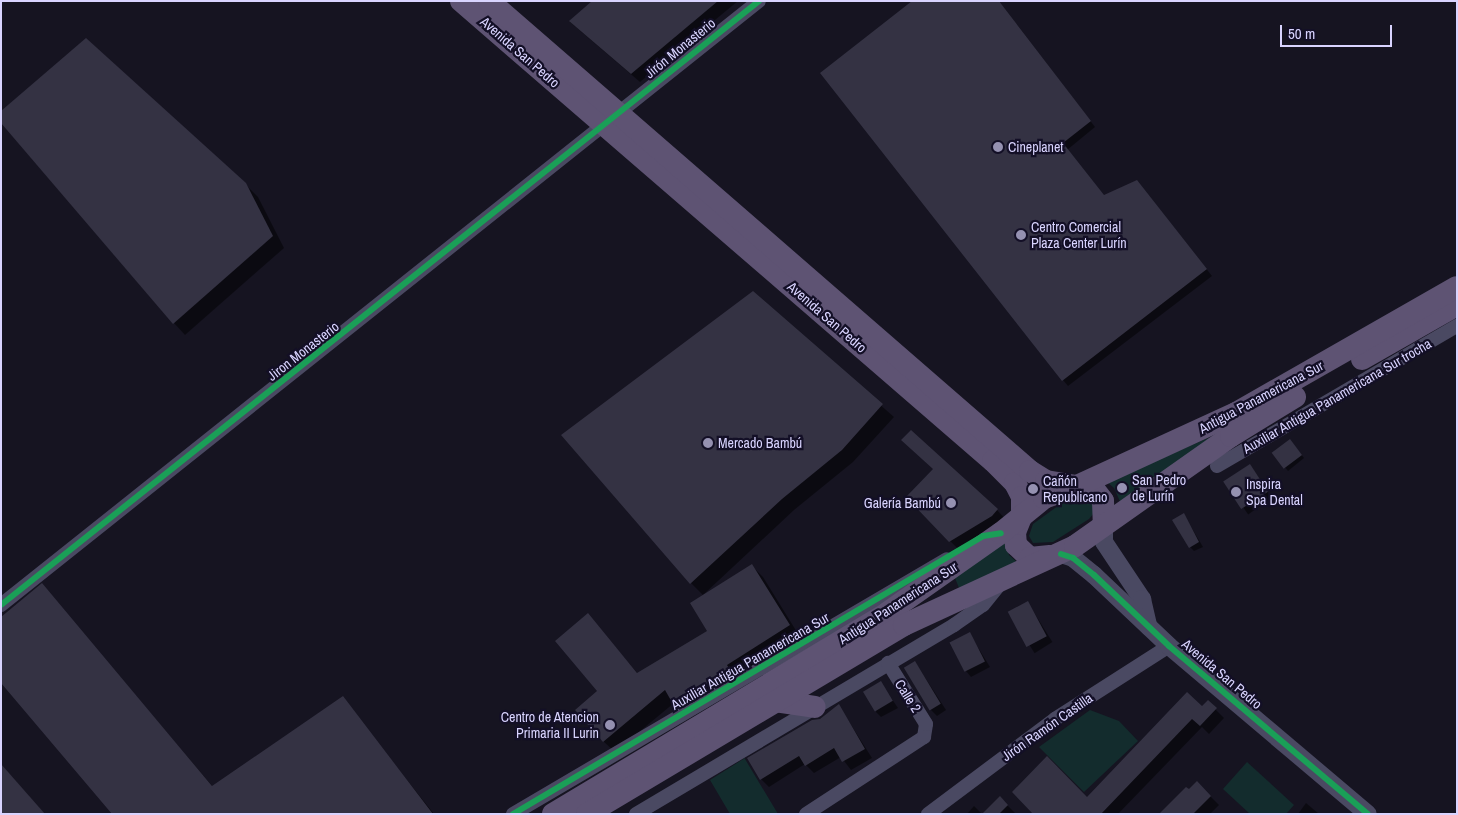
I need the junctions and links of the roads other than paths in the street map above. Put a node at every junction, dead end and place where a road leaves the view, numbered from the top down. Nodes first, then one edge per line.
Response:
1 (461, 1) edge
2 (489, 1) edge
3 (759, 1) edge
4 (609, 119) junction
5 (1457, 287) edge
6 (1457, 305) edge
7 (1457, 326) edge
8 (1217, 466) dead end
9 (1077, 486) junction
10 (1022, 515) junction
11 (1104, 525) junction
12 (1001, 533) junction
13 (1061, 554) junction
14 (1004, 579) junction
15 (1, 605) edge
16 (1148, 626) junction
17 (1169, 646) junction
18 (888, 663) junction
19 (775, 701) junction
20 (815, 707) junction
21 (513, 814) edge
22 (552, 814) edge
23 (587, 814) edge
24 (636, 814) edge
25 (806, 814) edge
26 (928, 814) edge
27 (1368, 814) edge

1 - 4 main road, Avenida San Pedro
2 - 4 main road, Avenida San Pedro
3 - 4 street, Jirón Monasterio
4 - 9 main road, Avenida San Pedro
4 - 10 main road, Avenida San Pedro
4 - 15 street, Jiron Monasterio
5 - 9 main road, Antigua Panamericana Sur
6 - 11 main road, Antigua Panamericana Sur
7 - 8 street, Auxiliar Antigua Panamericana Sur trocha
9 - 10 main road, Antigua Panamericana Sur
9 - 11 main road, Avenida San Pedro
10 - 12 main road, Antigua Panamericana Sur
10 - 13 main road, Avenida San Pedro
11 - 13 main road, Antigua Panamericana Sur
11 - 16 street, Avenida San Pedro
12 - 21 street, Auxiliar Antigua Panamericana Sur
12 - 22 main road, Antigua Panamericana Sur
13 - 14 main road, Antigua Panamericana Sur
13 - 16 street, Avenida San Pedro
14 - 18 street
14 - 19 main road, Antigua Panamericana Sur
16 - 17 street, Avenida San Pedro
17 - 26 street, Jirón Ramón Castilla
17 - 27 street, Avenida San Pedro
18 - 20 street
18 - 25 street, Calle 2
19 - 20 main road
19 - 23 main road, Antigua Panamericana Sur
20 - 24 street

